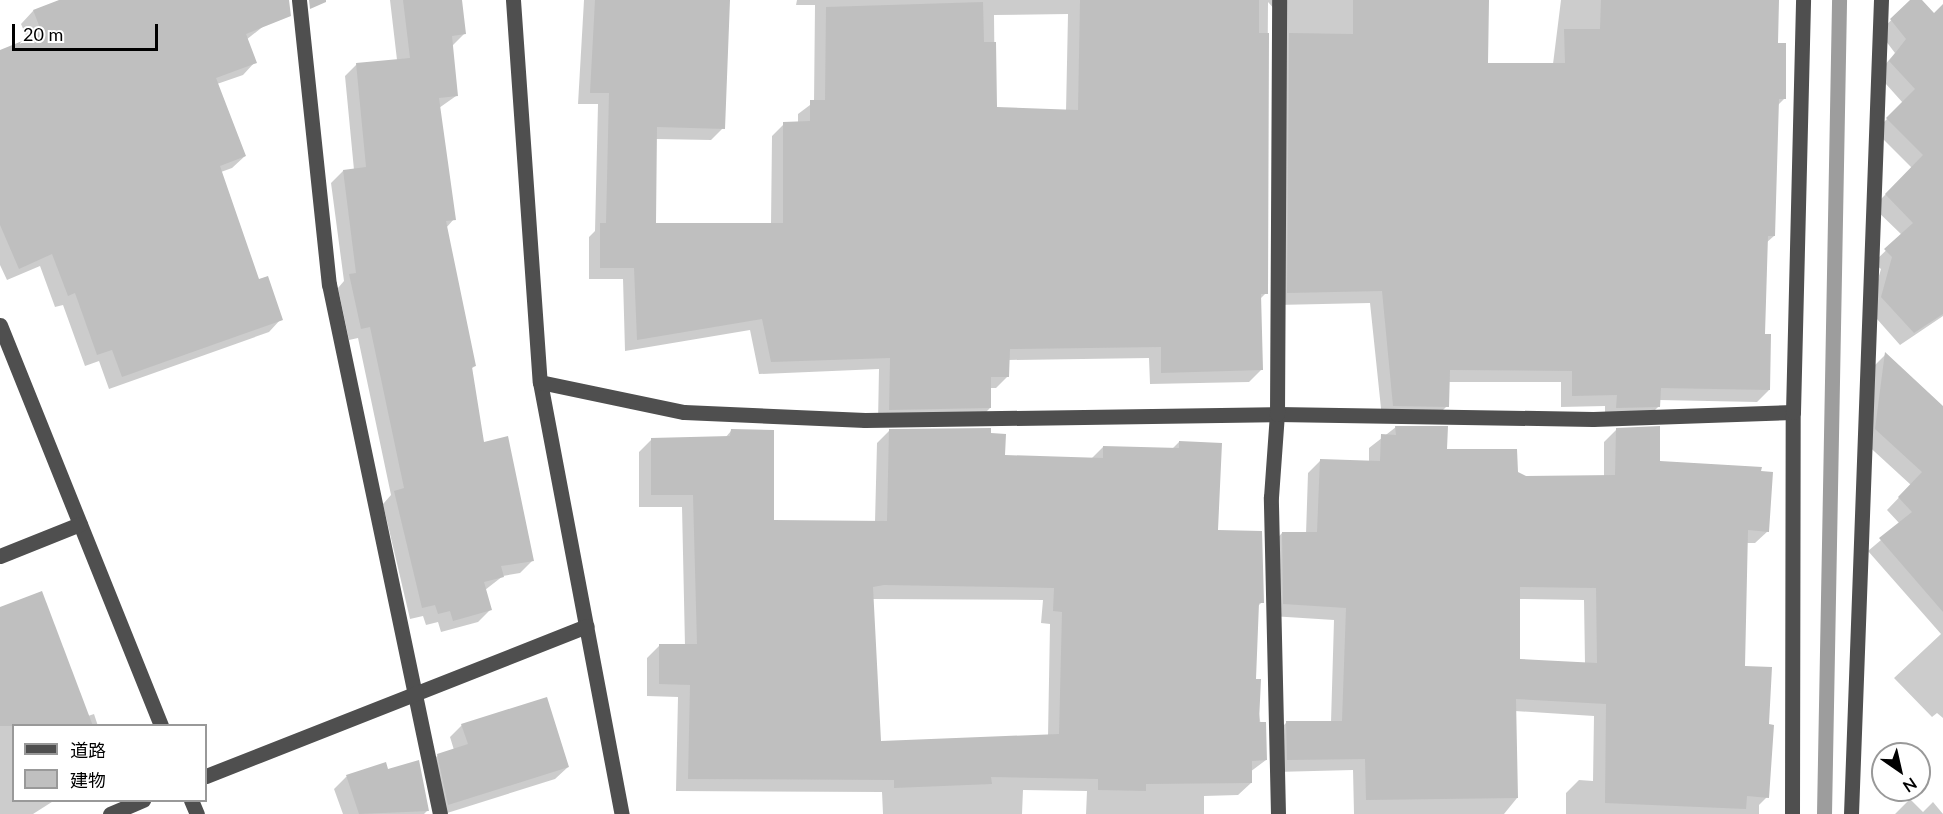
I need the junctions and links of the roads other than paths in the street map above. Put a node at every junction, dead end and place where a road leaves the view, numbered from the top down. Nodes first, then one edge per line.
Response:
1 (299, 0) edge
2 (513, 0) edge
3 (1279, 0) edge
4 (1803, 0) edge
5 (1881, 0) edge
6 (0, 325) edge
7 (540, 382) junction
8 (1793, 412) junction
9 (1277, 414) junction
10 (80, 524) junction
11 (0, 556) edge
12 (586, 626) junction
13 (415, 694) junction
14 (160, 724) edge
15 (207, 776) edge
16 (141, 802) edge
17 (110, 814) edge
18 (440, 814) edge
19 (622, 814) edge
20 (1278, 814) edge
21 (1791, 814) edge
22 (1851, 814) edge

1 - 13 street
2 - 7 street
3 - 9 street
4 - 8 street
5 - 22 street
6 - 10 street
7 - 9 street
7 - 12 street
8 - 9 street
8 - 21 street
9 - 20 street
10 - 11 street
10 - 14 street
12 - 13 street
12 - 19 street
13 - 15 street
13 - 18 street
16 - 17 street

